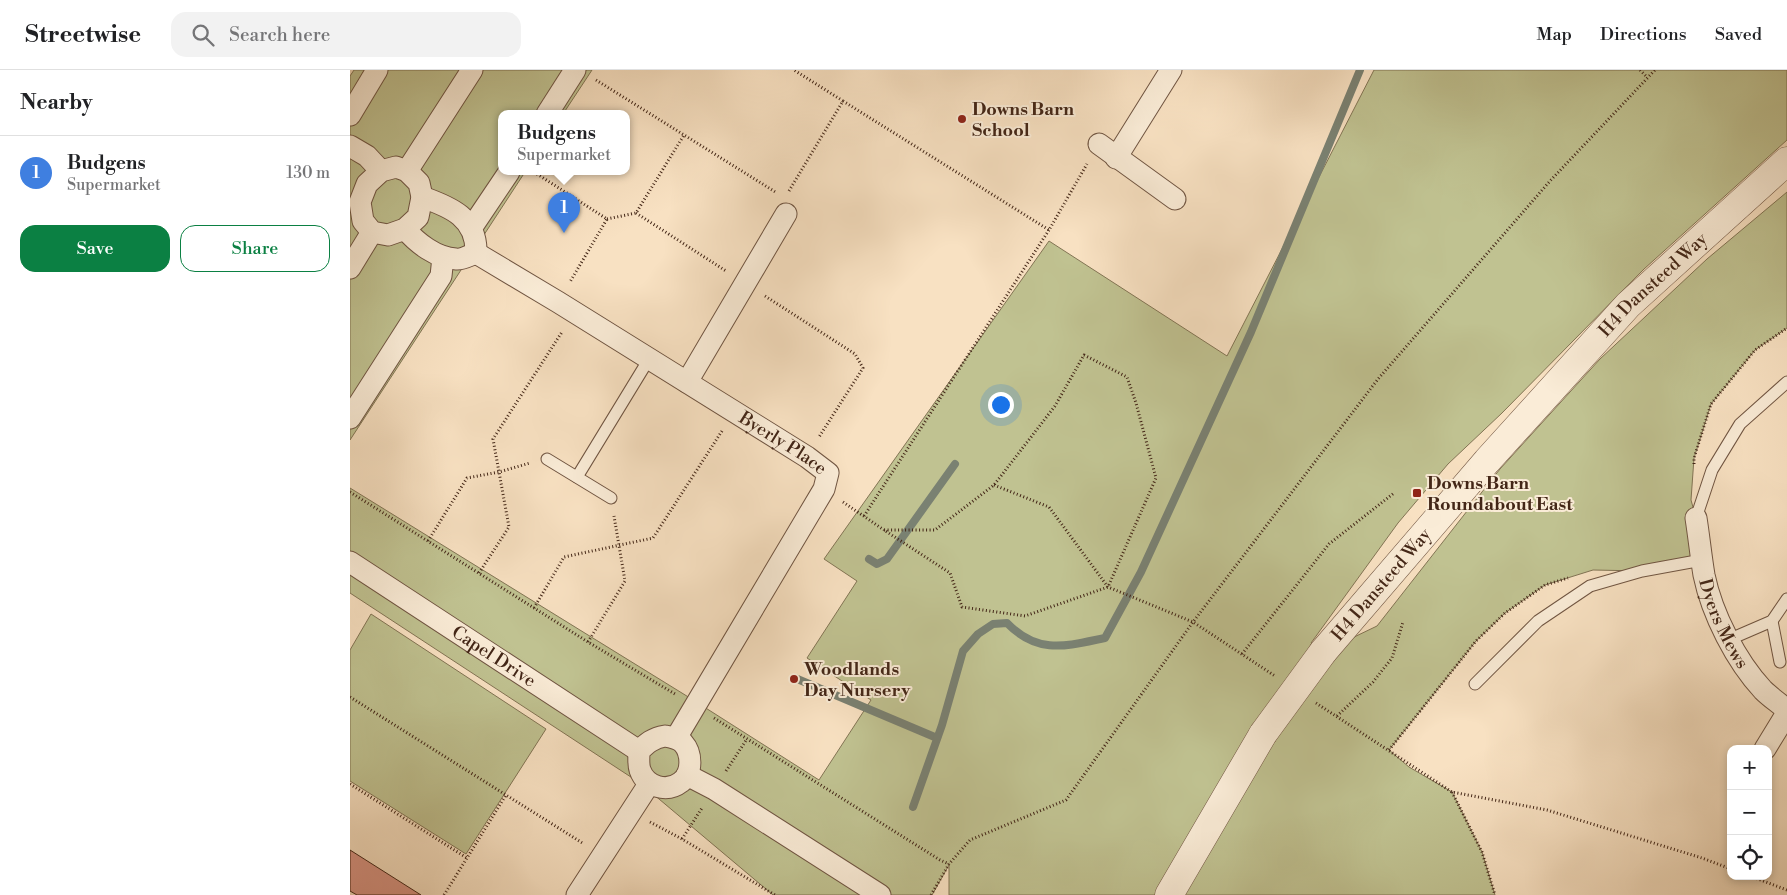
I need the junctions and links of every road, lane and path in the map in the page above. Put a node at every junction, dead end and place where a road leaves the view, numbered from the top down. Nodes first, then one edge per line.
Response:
1 (377, 70) edge
2 (472, 70) edge
3 (794, 70) edge
4 (1171, 70) edge
5 (1640, 70) edge
6 (1655, 70) edge
7 (582, 72) edge
8 (1647, 77) junction
9 (843, 101) junction
10 (550, 110) edge
11 (350, 115) edge
12 (684, 135) junction
13 (1098, 144) joint
14 (350, 146) edge
15 (1116, 158) junction
16 (1787, 161) edge
17 (381, 171) junction
18 (408, 171) junction
19 (507, 175) edge
20 (539, 175) edge
21 (422, 197) junction
22 (355, 199) edge
23 (1175, 200) dead end
24 (636, 212) junction
25 (786, 214) dead end
26 (607, 219) junction
27 (472, 227) junction
28 (405, 229) junction
29 (1050, 230) junction
30 (372, 232) junction
31 (476, 253) junction
32 (442, 257) junction
33 (350, 268) edge
34 (745, 283) junction
35 (566, 307) junction
36 (1787, 328) edge
37 (649, 359) junction
38 (687, 382) junction
39 (1787, 382) edge
40 (735, 412) junction
41 (350, 418) edge
42 (807, 456) junction
43 (547, 459) joint
44 (1694, 466) dead end
45 (499, 472) junction
46 (577, 477) junction
47 (994, 485) junction
48 (824, 489) junction
49 (350, 492) edge
50 (1394, 493) dead end
51 (611, 498) joint
52 (864, 516) junction
53 (1696, 518) joint
54 (884, 530) junction
55 (428, 541) junction
56 (619, 546) junction
57 (1702, 560) junction
58 (350, 562) edge
59 (479, 573) junction
60 (1108, 587) junction
61 (1787, 599) edge
62 (534, 608) junction
63 (1772, 621) junction
64 (1193, 622) junction
65 (1403, 622) dead end
66 (1728, 640) junction
67 (588, 642) junction
68 (1242, 654) junction
69 (1780, 662) dead end
70 (1282, 680) dead end
71 (1475, 684) dead end
72 (350, 697) edge
73 (1313, 701) dead end
74 (696, 706) junction
75 (1787, 711) edge
76 (1337, 716) junction
77 (676, 738) junction
78 (747, 739) junction
79 (1767, 745) edge
80 (639, 751) junction
81 (687, 775) junction
82 (350, 784) edge
83 (649, 784) junction
84 (714, 789) junction
85 (1452, 792) junction
86 (506, 795) junction
87 (630, 812) junction
88 (682, 839) junction
89 (602, 855) junction
90 (467, 858) junction
91 (950, 864) junction
92 (1727, 867) edge
93 (1761, 880) edge
94 (1787, 890) edge
95 (444, 895) edge
96 (577, 895) edge
97 (775, 895) edge
98 (880, 895) edge
99 (931, 895) edge
100 (1168, 895) edge
101 (1496, 895) edge

1 - 11 street
2 - 18 street
3 - 9 path
4 - 15 street
5 - 8 path
6 - 8 path
7 - 10 street
7 - 12 path
8 - 64 path
9 - 12 path
9 - 29 path
12 - 24 path
13 - 15 street
13 - 29 path
14 - 17 street
15 - 23 street
16 - 100 street, H4 Dansteed Way, bridge
17 - 18 street
17 - 22 street
18 - 21 street
19 - 27 street
20 - 26 path
21 - 27 street
21 - 28 street
22 - 30 street
24 - 26 path
24 - 34 path
25 - 34 street
26 - 35 path
27 - 31 street
28 - 30 street
28 - 32 street
29 - 52 path
30 - 33 street
31 - 32 street
31 - 35 street, Byerly Place
32 - 41 street
34 - 38 street
34 - 42 path
35 - 37 street, Byerly Place
35 - 45 path
36 - 44 path
37 - 38 street, Byerly Place
37 - 46 lane
38 - 40 street, Byerly Place
39 - 53 lane
40 - 42 street, Byerly Place
40 - 56 path
42 - 48 street, Byerly Place
43 - 45 path
43 - 46 lane
45 - 55 path
45 - 59 path
46 - 51 lane
47 - 54 path
47 - 60 path
47 - 60 path
48 - 52 path
48 - 74 street, Byerly Place
49 - 55 path
50 - 68 path
51 - 56 path
52 - 54 path
53 - 57 street, Dyers Mews
54 - 60 path
55 - 59 path
56 - 62 path
56 - 67 path
57 - 66 street, Dyers Mews
57 - 71 lane
58 - 80 street, Capel Drive
59 - 62 path
60 - 64 path
61 - 63 lane
62 - 67 path
63 - 66 lane
63 - 69 lane
64 - 68 path
64 - 91 path
65 - 76 path
66 - 75 street, Dyers Mews
67 - 74 path
68 - 70 path
72 - 86 path
73 - 76 path
74 - 77 street, Byerly Place
74 - 78 path
75 - 79 street, Dyers Mews
76 - 85 path
77 - 80 street
77 - 81 street
78 - 84 path
78 - 91 path
80 - 83 street
81 - 83 street
81 - 84 street
82 - 90 path
83 - 87 street
84 - 88 path
84 - 98 street
85 - 92 path
85 - 101 path
86 - 89 path
86 - 90 path
87 - 88 path
87 - 89 street
88 - 97 path
89 - 96 street
90 - 95 path
91 - 99 path
93 - 94 path

